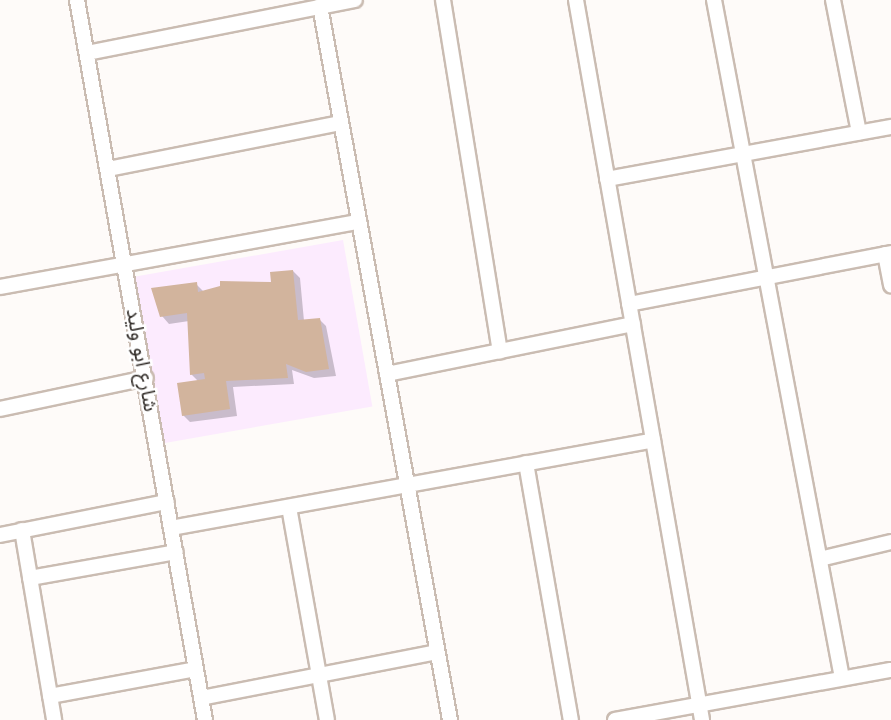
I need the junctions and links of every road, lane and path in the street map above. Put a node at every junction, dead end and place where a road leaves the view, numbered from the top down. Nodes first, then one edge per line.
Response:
1 (77, 0) edge
2 (356, 0) edge
3 (443, 0) edge
4 (576, 0) edge
5 (714, 0) edge
6 (833, 0) edge
7 (320, 6) junction
8 (87, 53) junction
9 (341, 123) junction
10 (891, 127) edge
11 (859, 132) junction
12 (743, 154) junction
13 (108, 170) junction
14 (607, 178) junction
15 (359, 222) junction
16 (888, 254) edge
17 (125, 264) junction
18 (766, 277) junction
19 (891, 285) edge
20 (0, 287) edge
21 (629, 304) junction
22 (633, 324) junction
23 (500, 351) junction
24 (387, 374) junction
25 (146, 378) junction
26 (0, 409) edge
27 (653, 440) junction
28 (526, 463) junction
29 (407, 485) junction
30 (167, 502) junction
31 (289, 507) junction
32 (171, 528) junction
33 (22, 530) junction
34 (0, 535) edge
35 (891, 542) edge
36 (176, 552) junction
37 (820, 559) junction
38 (30, 578) junction
39 (437, 652) junction
40 (196, 669) junction
41 (891, 670) edge
42 (318, 675) junction
43 (842, 678) junction
44 (50, 696) junction
45 (201, 698) junction
46 (699, 704) junction
47 (54, 720) edge
48 (205, 720) edge
49 (327, 720) edge
50 (450, 720) edge
51 (572, 720) edge
52 (615, 720) edge
53 (702, 720) edge

1 - 8 street, شارع ابو وليد
2 - 7 street
3 - 23 street
4 - 14 street
5 - 12 street
6 - 11 street
7 - 8 street
7 - 9 street
8 - 13 street, شارع ابو وليد
9 - 13 street
9 - 15 street
10 - 11 street
11 - 12 street
12 - 14 street
12 - 18 street
13 - 17 street, شارع ابو وليد
14 - 21 street
15 - 17 street
15 - 24 street
16 - 18 street
16 - 19 street
17 - 20 street
17 - 25 street, شارع ابو وليد
18 - 21 street
18 - 37 street
21 - 22 street
22 - 23 street
22 - 27 street
23 - 24 street
24 - 29 street
25 - 26 street
25 - 30 street, شارع ابو وليد
27 - 28 street
27 - 46 street
28 - 29 street
28 - 51 street
29 - 31 street
29 - 39 street
30 - 32 street, شارع ابو وليد
30 - 33 street
31 - 32 street
31 - 42 street
32 - 36 street, شارع ابو وليد
33 - 34 street
33 - 38 street
35 - 37 street
36 - 38 street
36 - 40 street, شارع ابو وليد
37 - 43 street
38 - 44 street
39 - 42 street
39 - 50 street
40 - 44 street
40 - 45 street, شارع ابو وليد
41 - 43 street
42 - 45 street
42 - 49 street
43 - 46 street
44 - 47 street
45 - 48 street, شارع ابو وليد
46 - 52 street
46 - 53 street

